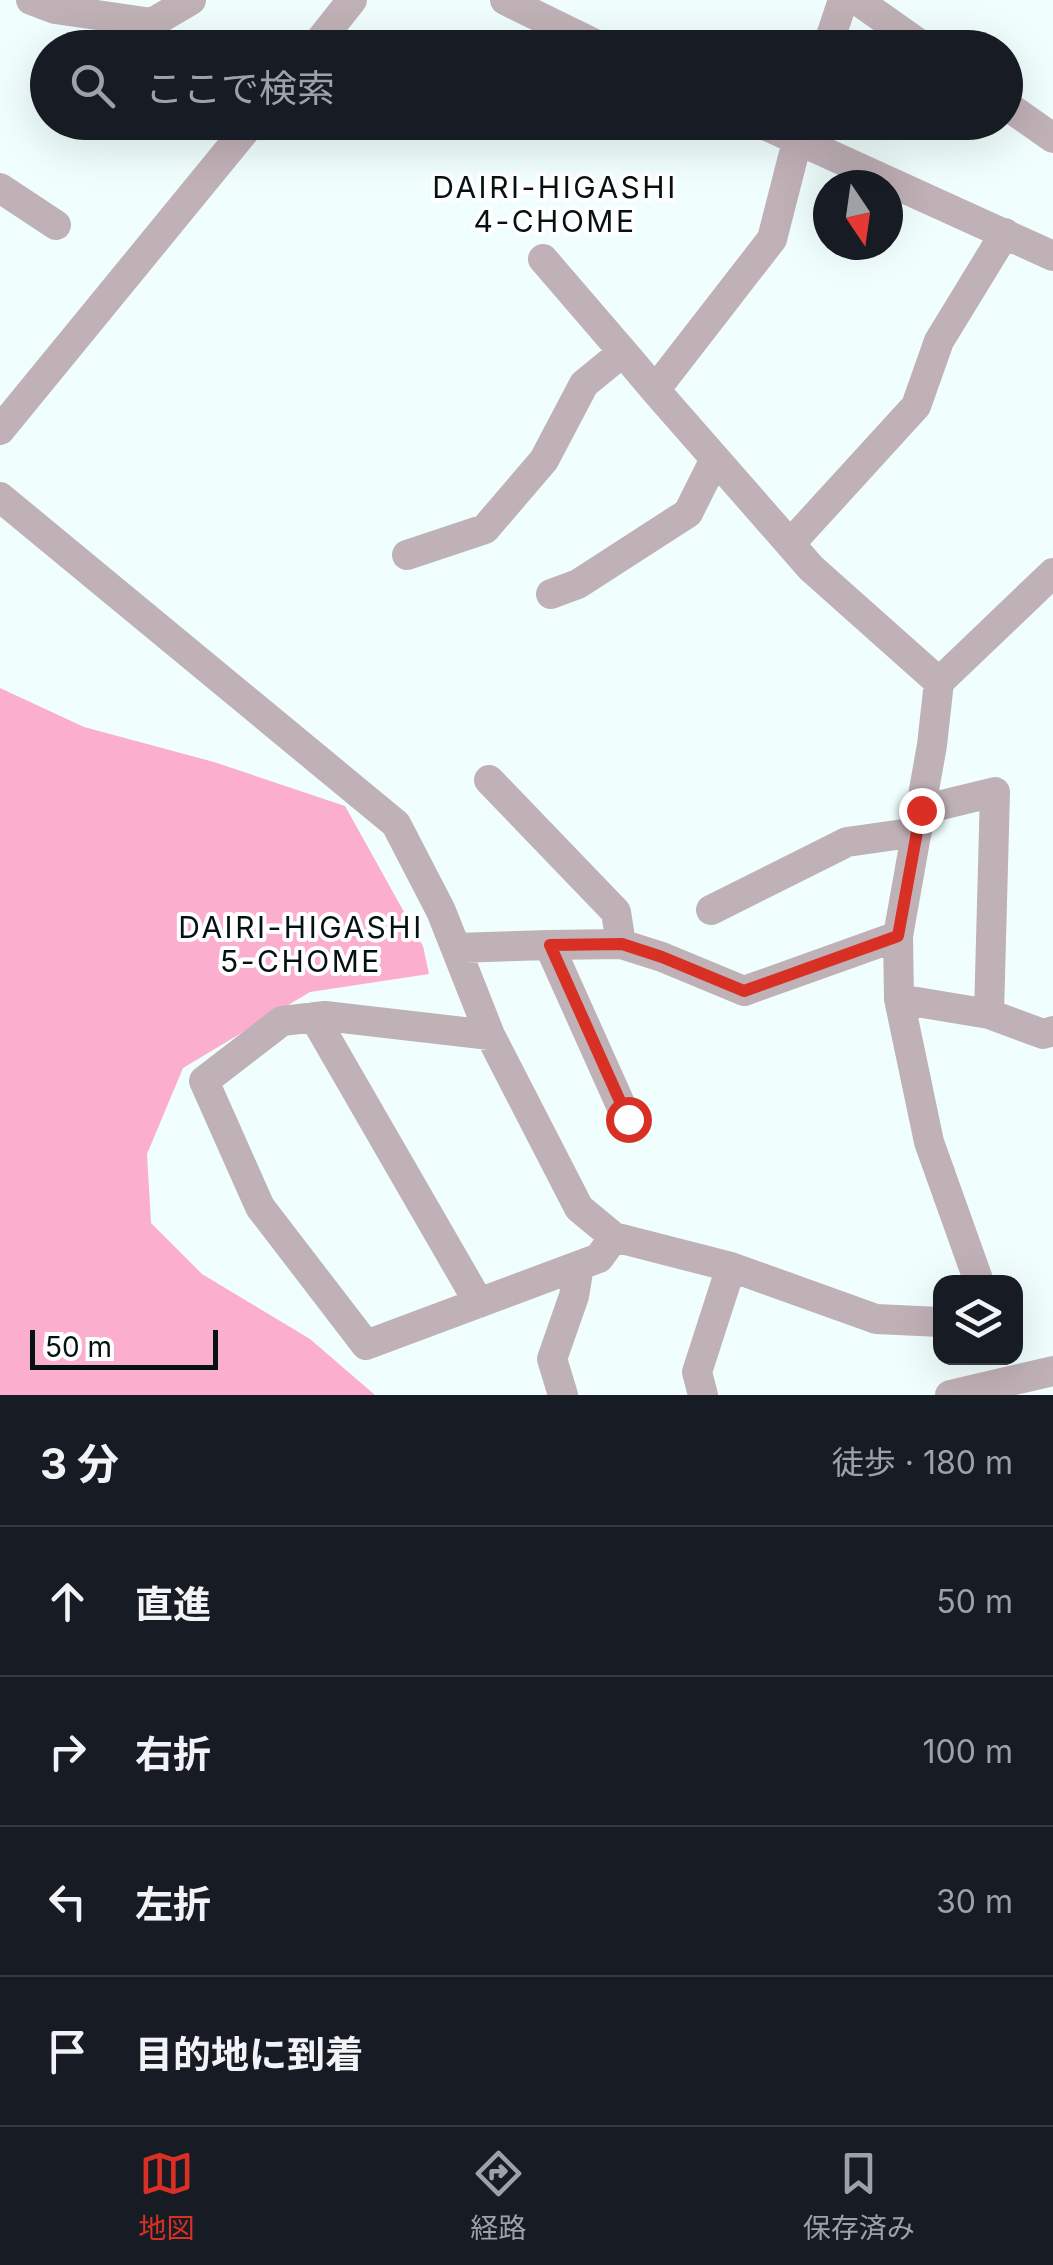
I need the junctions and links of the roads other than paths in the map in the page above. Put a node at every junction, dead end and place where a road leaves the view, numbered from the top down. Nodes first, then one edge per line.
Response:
1 (31, 0) edge
2 (190, 0) edge
3 (352, 0) edge
4 (505, 0) edge
5 (843, 0) edge
6 (857, 0) edge
7 (328, 30) edge
8 (566, 30) edge
9 (833, 30) edge
10 (899, 30) edge
11 (1023, 117) edge
12 (1053, 138) edge
13 (237, 140) edge
14 (797, 140) edge
15 (815, 140) edge
16 (0, 188) edge
17 (56, 224) dead end
18 (1005, 233) junction
19 (1053, 256) edge
20 (543, 259) dead end
21 (624, 352) junction
22 (655, 390) junction
23 (0, 430) edge
24 (716, 459) junction
25 (0, 497) edge
26 (790, 544) junction
27 (407, 556) dead end
28 (1053, 573) edge
29 (551, 594) dead end
30 (939, 682) junction
31 (490, 780) dead end
32 (919, 821) junction
33 (712, 910) dead end
34 (898, 936) junction
35 (622, 944) junction
36 (550, 945) junction
37 (456, 948) junction
38 (899, 999) junction
39 (989, 1014) junction
40 (314, 1017) junction
41 (1053, 1031) edge
42 (490, 1035) junction
43 (628, 1119) dead end
44 (614, 1238) junction
45 (579, 1266) junction
46 (731, 1268) junction
47 (976, 1275) edge
48 (478, 1303) junction
49 (933, 1322) edge
50 (1053, 1371) edge
51 (1010, 1378) edge
52 (563, 1395) edge
53 (703, 1395) edge
54 (950, 1395) edge

1 - 2 street
3 - 7 street
4 - 8 street
5 - 9 street
6 - 10 street
11 - 12 street
13 - 23 street
14 - 22 street
15 - 18 street
16 - 17 street
18 - 19 street
18 - 26 street
20 - 21 street
21 - 22 street
21 - 27 street
22 - 24 street
24 - 26 street
24 - 29 street
25 - 37 street
26 - 30 street
28 - 30 street
30 - 32 street
31 - 35 street
32 - 33 street
32 - 34 street
32 - 39 street
34 - 35 street
34 - 38 street
35 - 36 street
36 - 37 street
36 - 43 street
37 - 42 street
38 - 39 street
38 - 47 street
39 - 41 street
40 - 42 street
40 - 48 street
40 - 48 street
42 - 44 street
44 - 45 street
44 - 46 street
45 - 48 street
45 - 52 street
46 - 49 street
46 - 53 street
50 - 51 street
51 - 54 street

